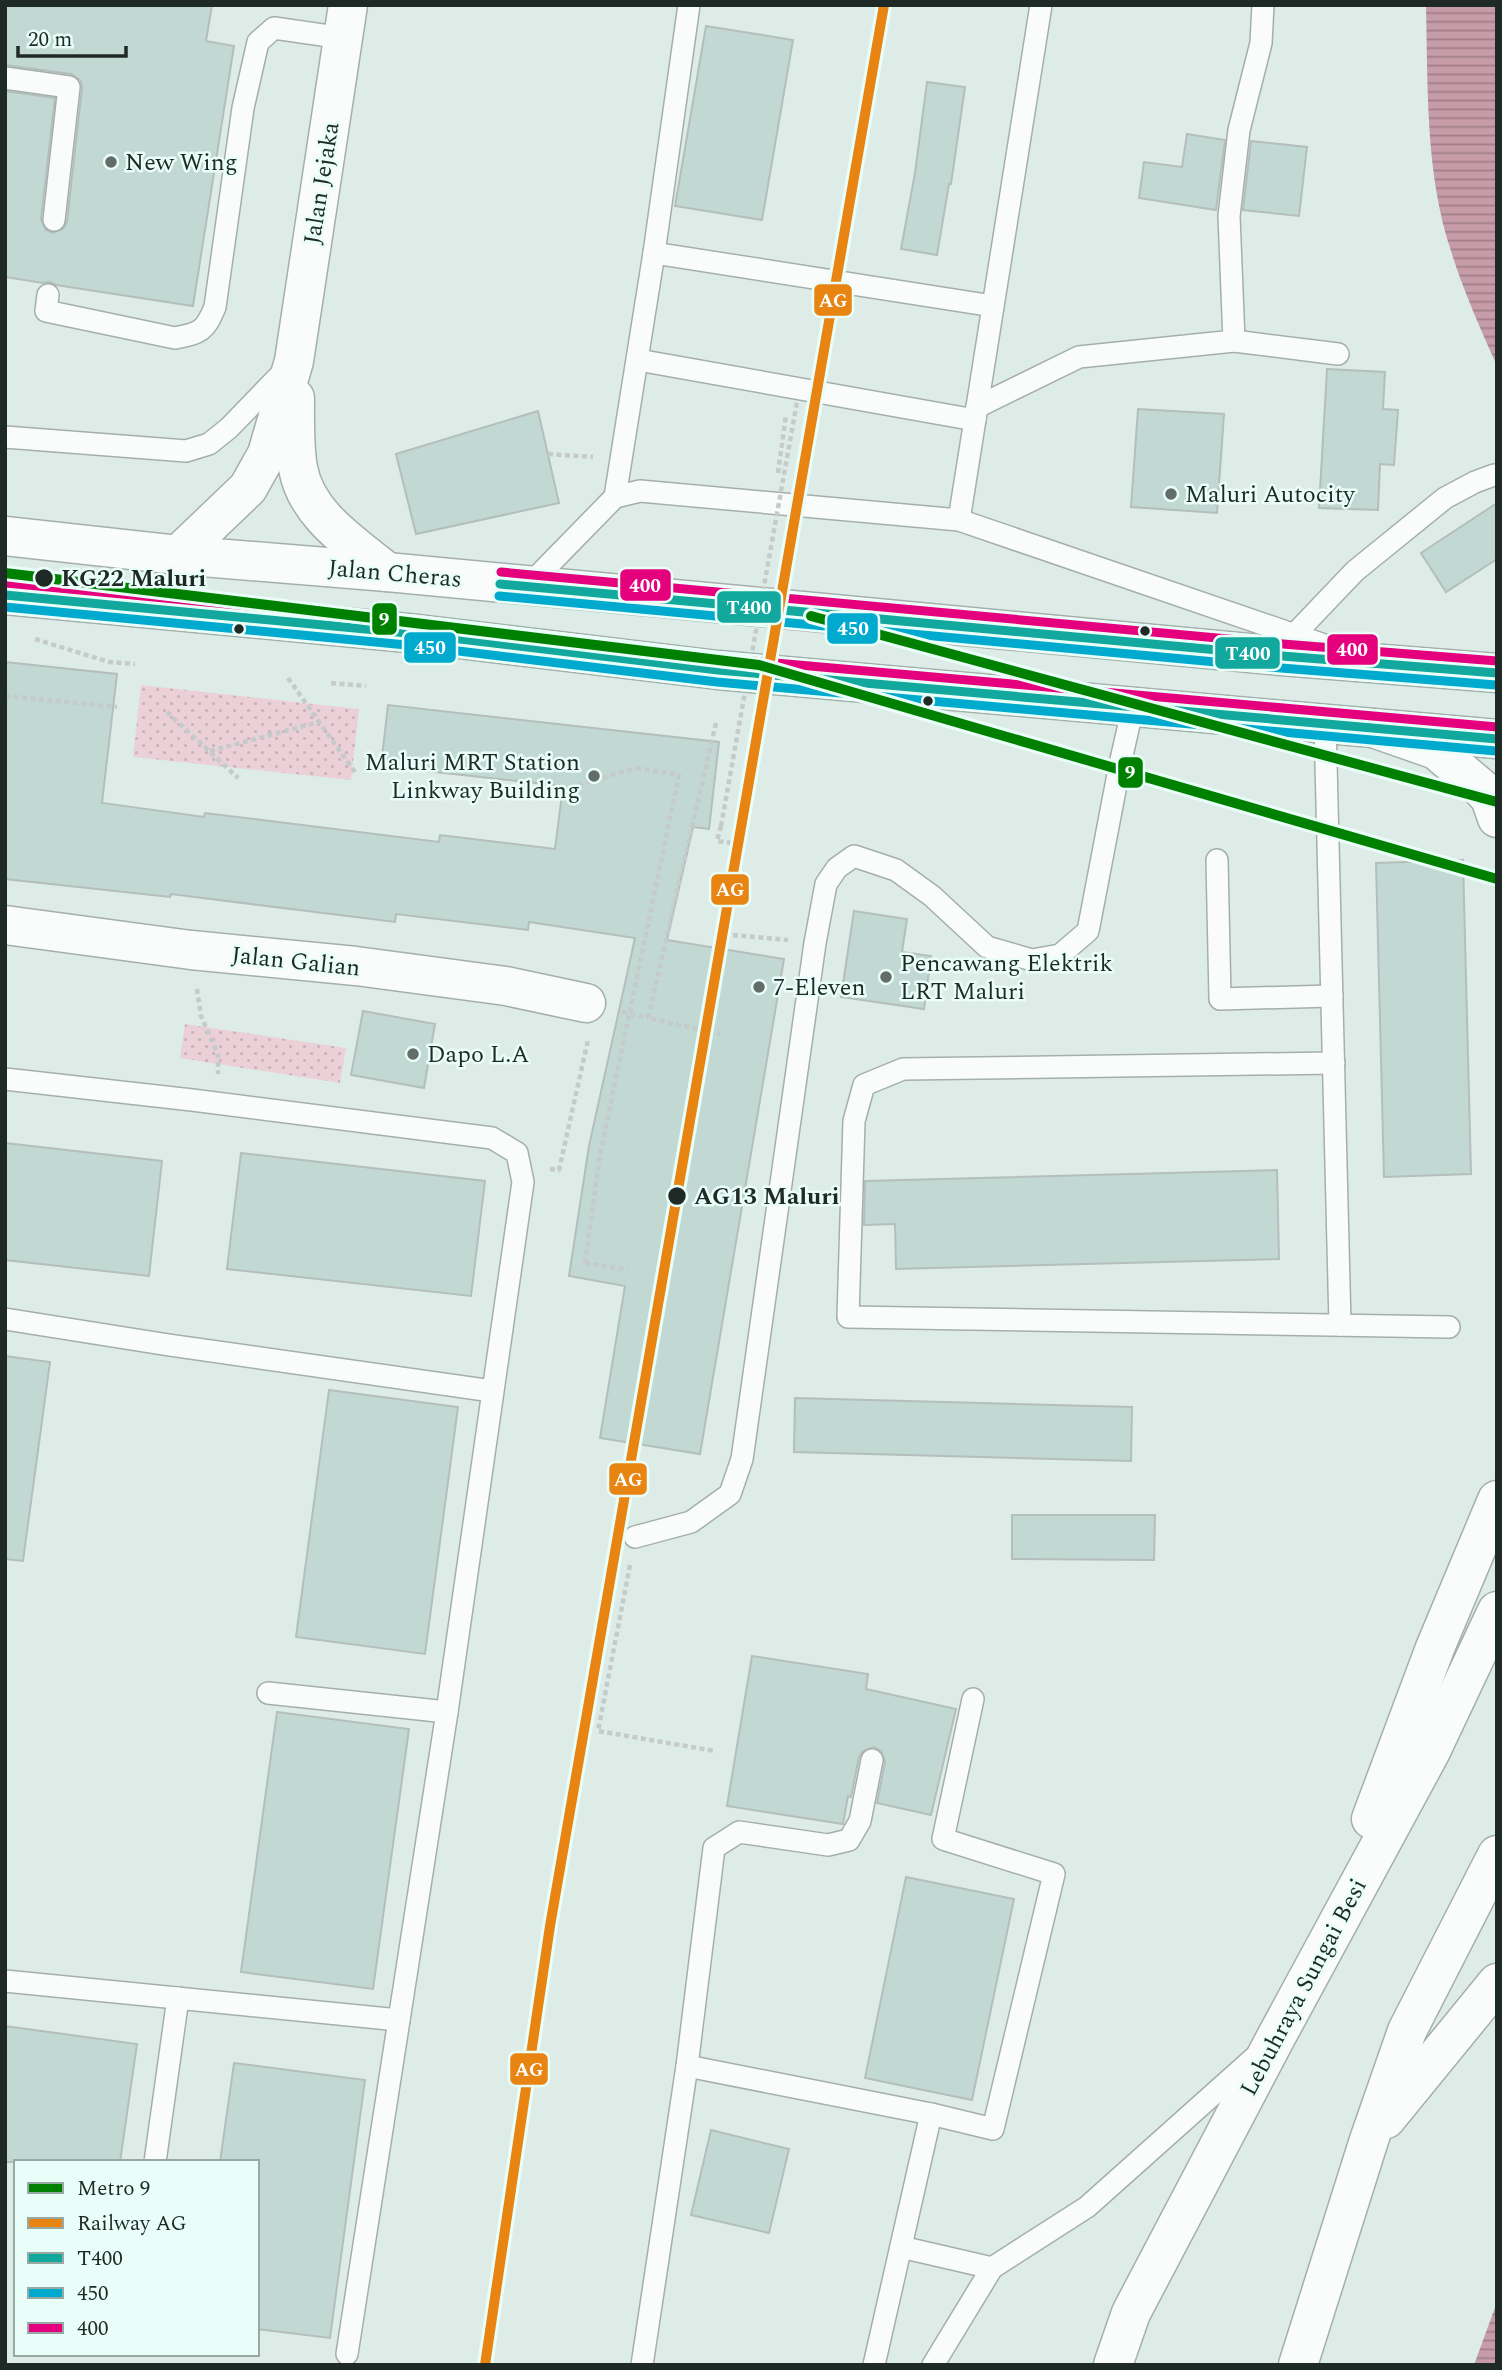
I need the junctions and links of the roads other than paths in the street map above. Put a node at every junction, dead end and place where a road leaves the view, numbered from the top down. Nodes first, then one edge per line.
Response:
1 (689, 5) edge
2 (1041, 5) edge
3 (1263, 5) edge
4 (345, 21) edge
5 (5, 78) edge
6 (54, 220) dead end
7 (654, 253) junction
8 (48, 295) dead end
9 (993, 306) junction
10 (1234, 341) junction
11 (1338, 354) dead end
12 (638, 360) junction
13 (294, 361) junction
14 (976, 414) junction
15 (5, 437) edge
16 (1494, 475) dead end
17 (615, 497) junction
18 (959, 520) junction
19 (5, 536) edge
20 (178, 555) junction
21 (387, 572) junction
22 (528, 586) junction
23 (5, 595) edge
24 (1288, 645) junction
25 (1497, 673) edge
26 (1133, 707) junction
27 (1325, 723) junction
28 (1373, 728) junction
29 (1489, 738) edge
30 (1497, 818) edge
31 (1217, 860) dead end
32 (5, 925) edge
33 (1332, 996) junction
34 (588, 1017) road end
35 (1334, 1063) junction
36 (5, 1079) edge
37 (5, 1319) edge
38 (1340, 1325) junction
39 (1449, 1327) dead end
40 (492, 1391) junction
41 (1497, 1500) edge
42 (635, 1537) road end
43 (1497, 1611) edge
44 (268, 1693) dead end
45 (973, 1699) dead end
46 (447, 1713) junction
47 (872, 1760) dead end
48 (1497, 1855) edge
49 (1320, 1955) junction
50 (5, 1981) edge
51 (1497, 1983) edge
52 (178, 1998) junction
53 (399, 2020) junction
54 (1275, 2039) junction
55 (687, 2066) junction
56 (931, 2114) junction
57 (1369, 2140) junction
58 (155, 2160) edge
59 (901, 2247) junction
60 (992, 2268) junction
61 (347, 2354) dead end
62 (642, 2365) edge
63 (874, 2365) edge
64 (933, 2365) edge
65 (1113, 2365) edge
66 (1298, 2365) edge

1 - 7 lane
2 - 9 lane
3 - 10 lane
4 - 8 lane
4 - 13 main road, Jalan Jejaka
5 - 6 lane
7 - 9 lane
7 - 12 lane
9 - 14 lane
10 - 11 lane
10 - 14 lane
12 - 14 lane
12 - 17 lane
13 - 15 lane
13 - 20 main road, Jalan Jejaka
13 - 21 main road, Jalan Jejaka
14 - 18 lane
16 - 24 lane
17 - 18 lane
17 - 22 lane
18 - 24 lane
19 - 20 main road, Jalan Cheras
20 - 21 main road, Jalan Cheras
21 - 22 main road, Jalan Cheras
22 - 24 main road, Jalan Cheras
23 - 26 main road
24 - 25 main road, Jalan Cheras
26 - 27 main road
26 - 42 lane
27 - 28 main road
27 - 33 lane
28 - 29 main road
28 - 30 main road
31 - 33 lane
32 - 34 main road, Jalan Galian
33 - 35 lane
35 - 38 lane
35 - 38 lane
36 - 40 lane
37 - 40 lane
38 - 39 lane
40 - 46 lane
41 - 49 main road
43 - 49 main road, Lebuhraya Sungai Besi
44 - 46 lane
45 - 56 lane
46 - 53 lane
47 - 55 lane
48 - 57 main road
49 - 54 main road, Lebuhraya Sungai Besi
50 - 52 lane
51 - 57 main road
52 - 53 lane
52 - 58 lane
53 - 61 lane
54 - 60 lane
54 - 65 main road, Lebuhraya Sungai Besi
55 - 56 lane
55 - 62 lane
56 - 59 lane
57 - 66 main road
59 - 60 lane
59 - 63 lane
60 - 64 lane

